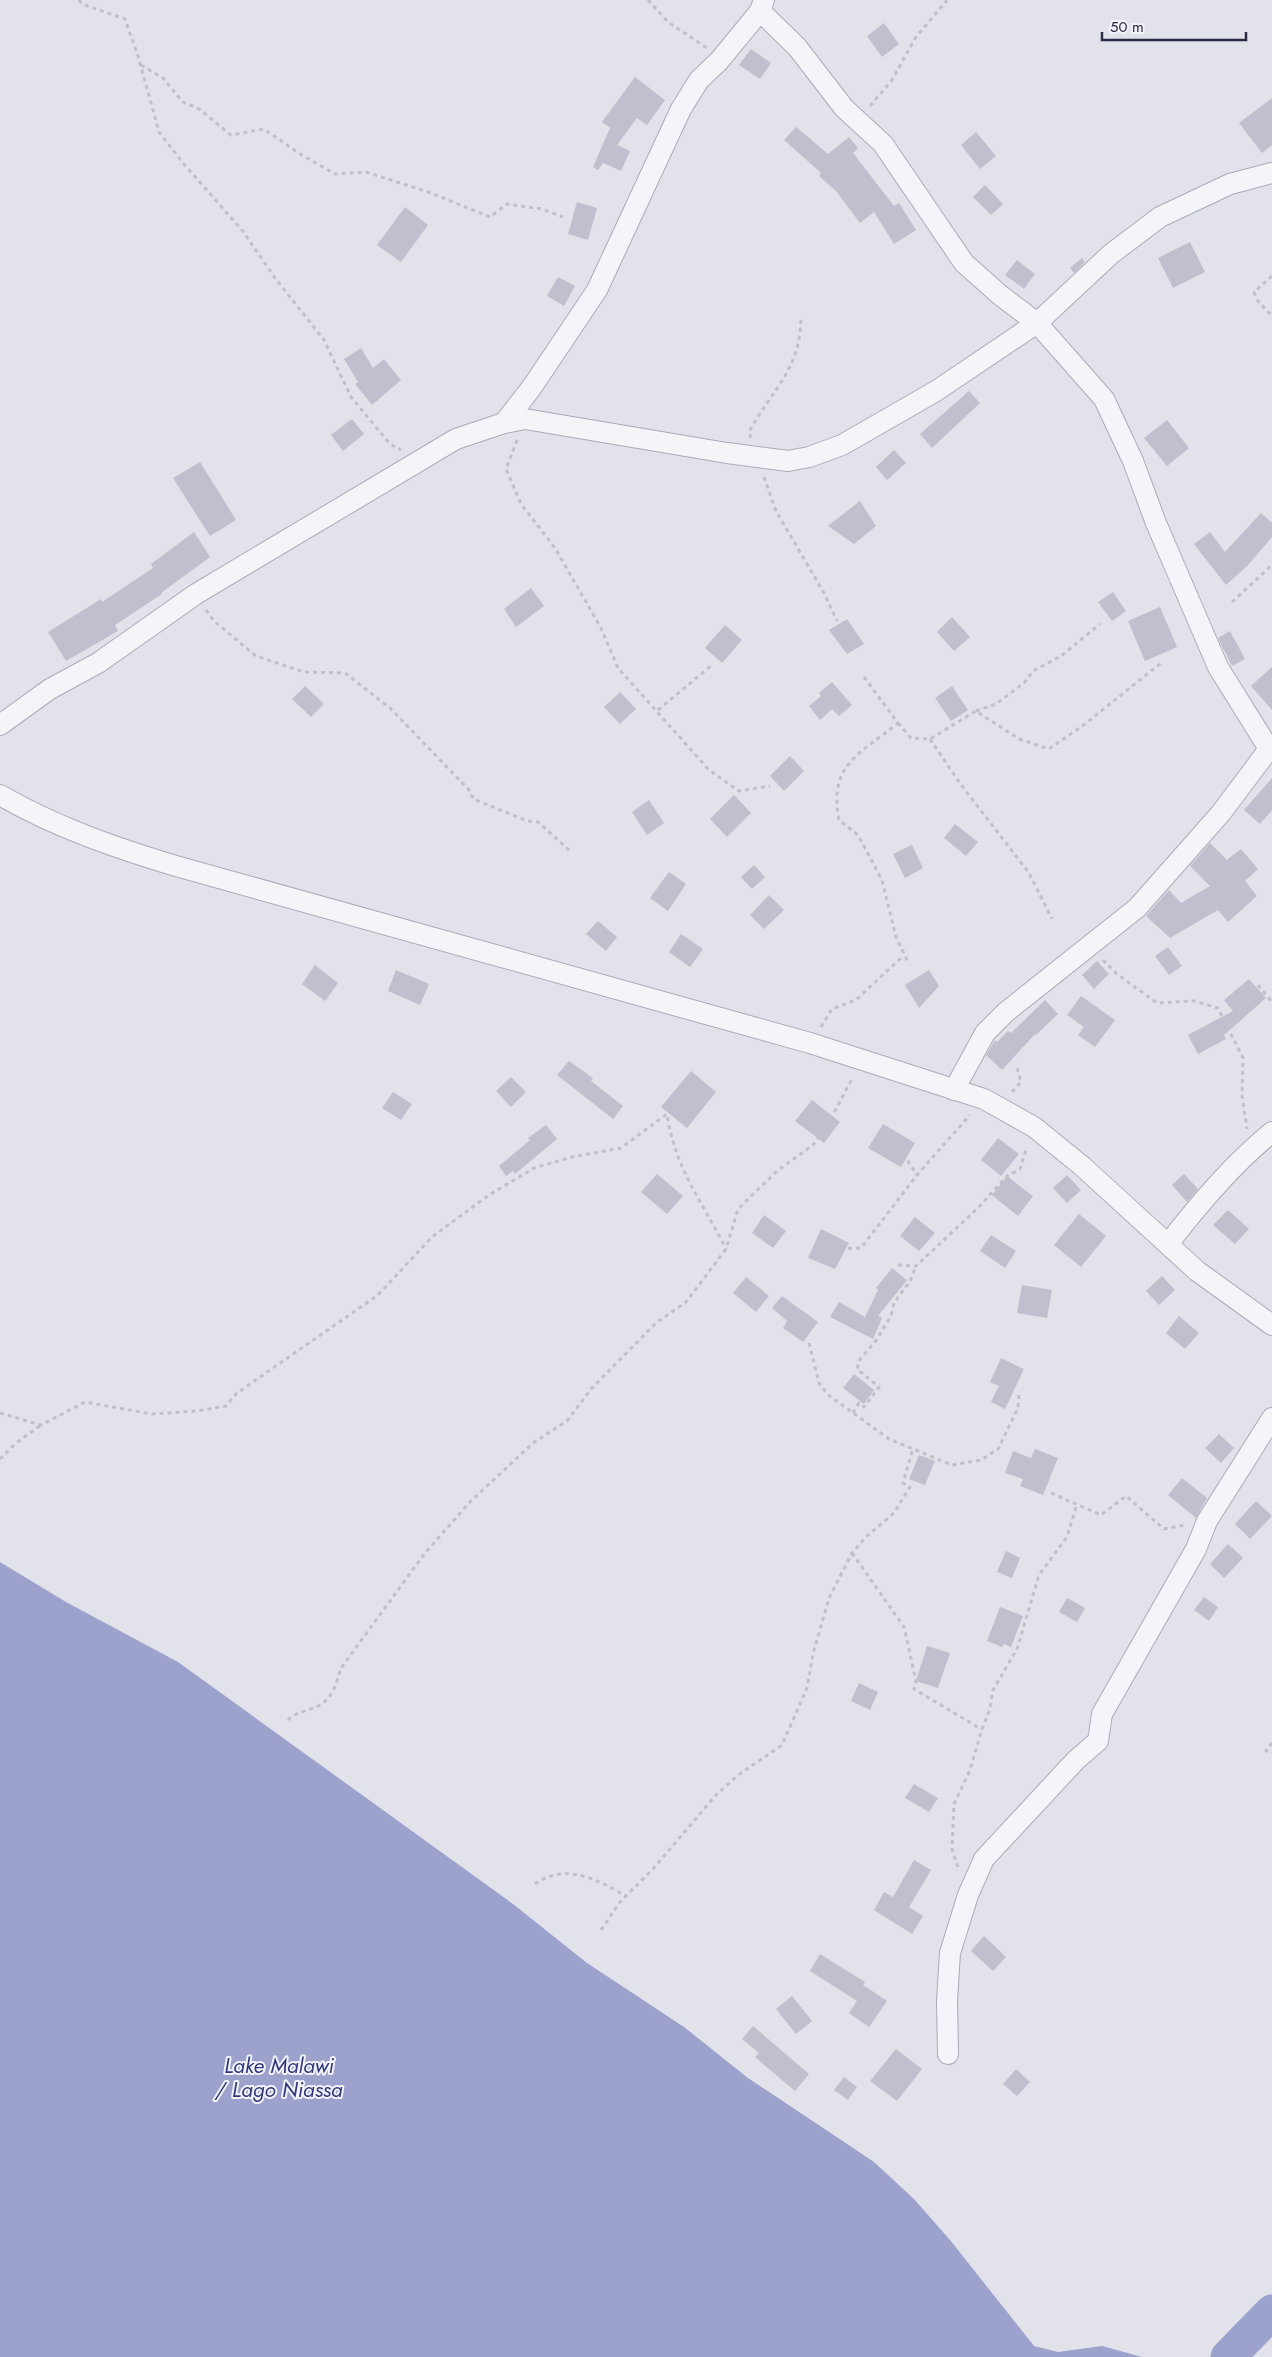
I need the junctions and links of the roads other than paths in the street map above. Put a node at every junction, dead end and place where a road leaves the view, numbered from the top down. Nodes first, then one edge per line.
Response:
1 (762, 6) edge
2 (1272, 173) edge
3 (1037, 323) junction
4 (504, 423) junction
5 (0, 724) edge
6 (0, 795) edge
7 (954, 1090) junction
8 (1272, 1132) edge
9 (1168, 1244) junction
10 (1272, 1325) edge
11 (1272, 1418) edge
12 (948, 2054) dead end

1 - 3 street
1 - 4 street
2 - 3 street
3 - 4 street
3 - 7 street
4 - 5 street
6 - 7 street
7 - 9 street
8 - 9 street
9 - 10 street
11 - 12 street

